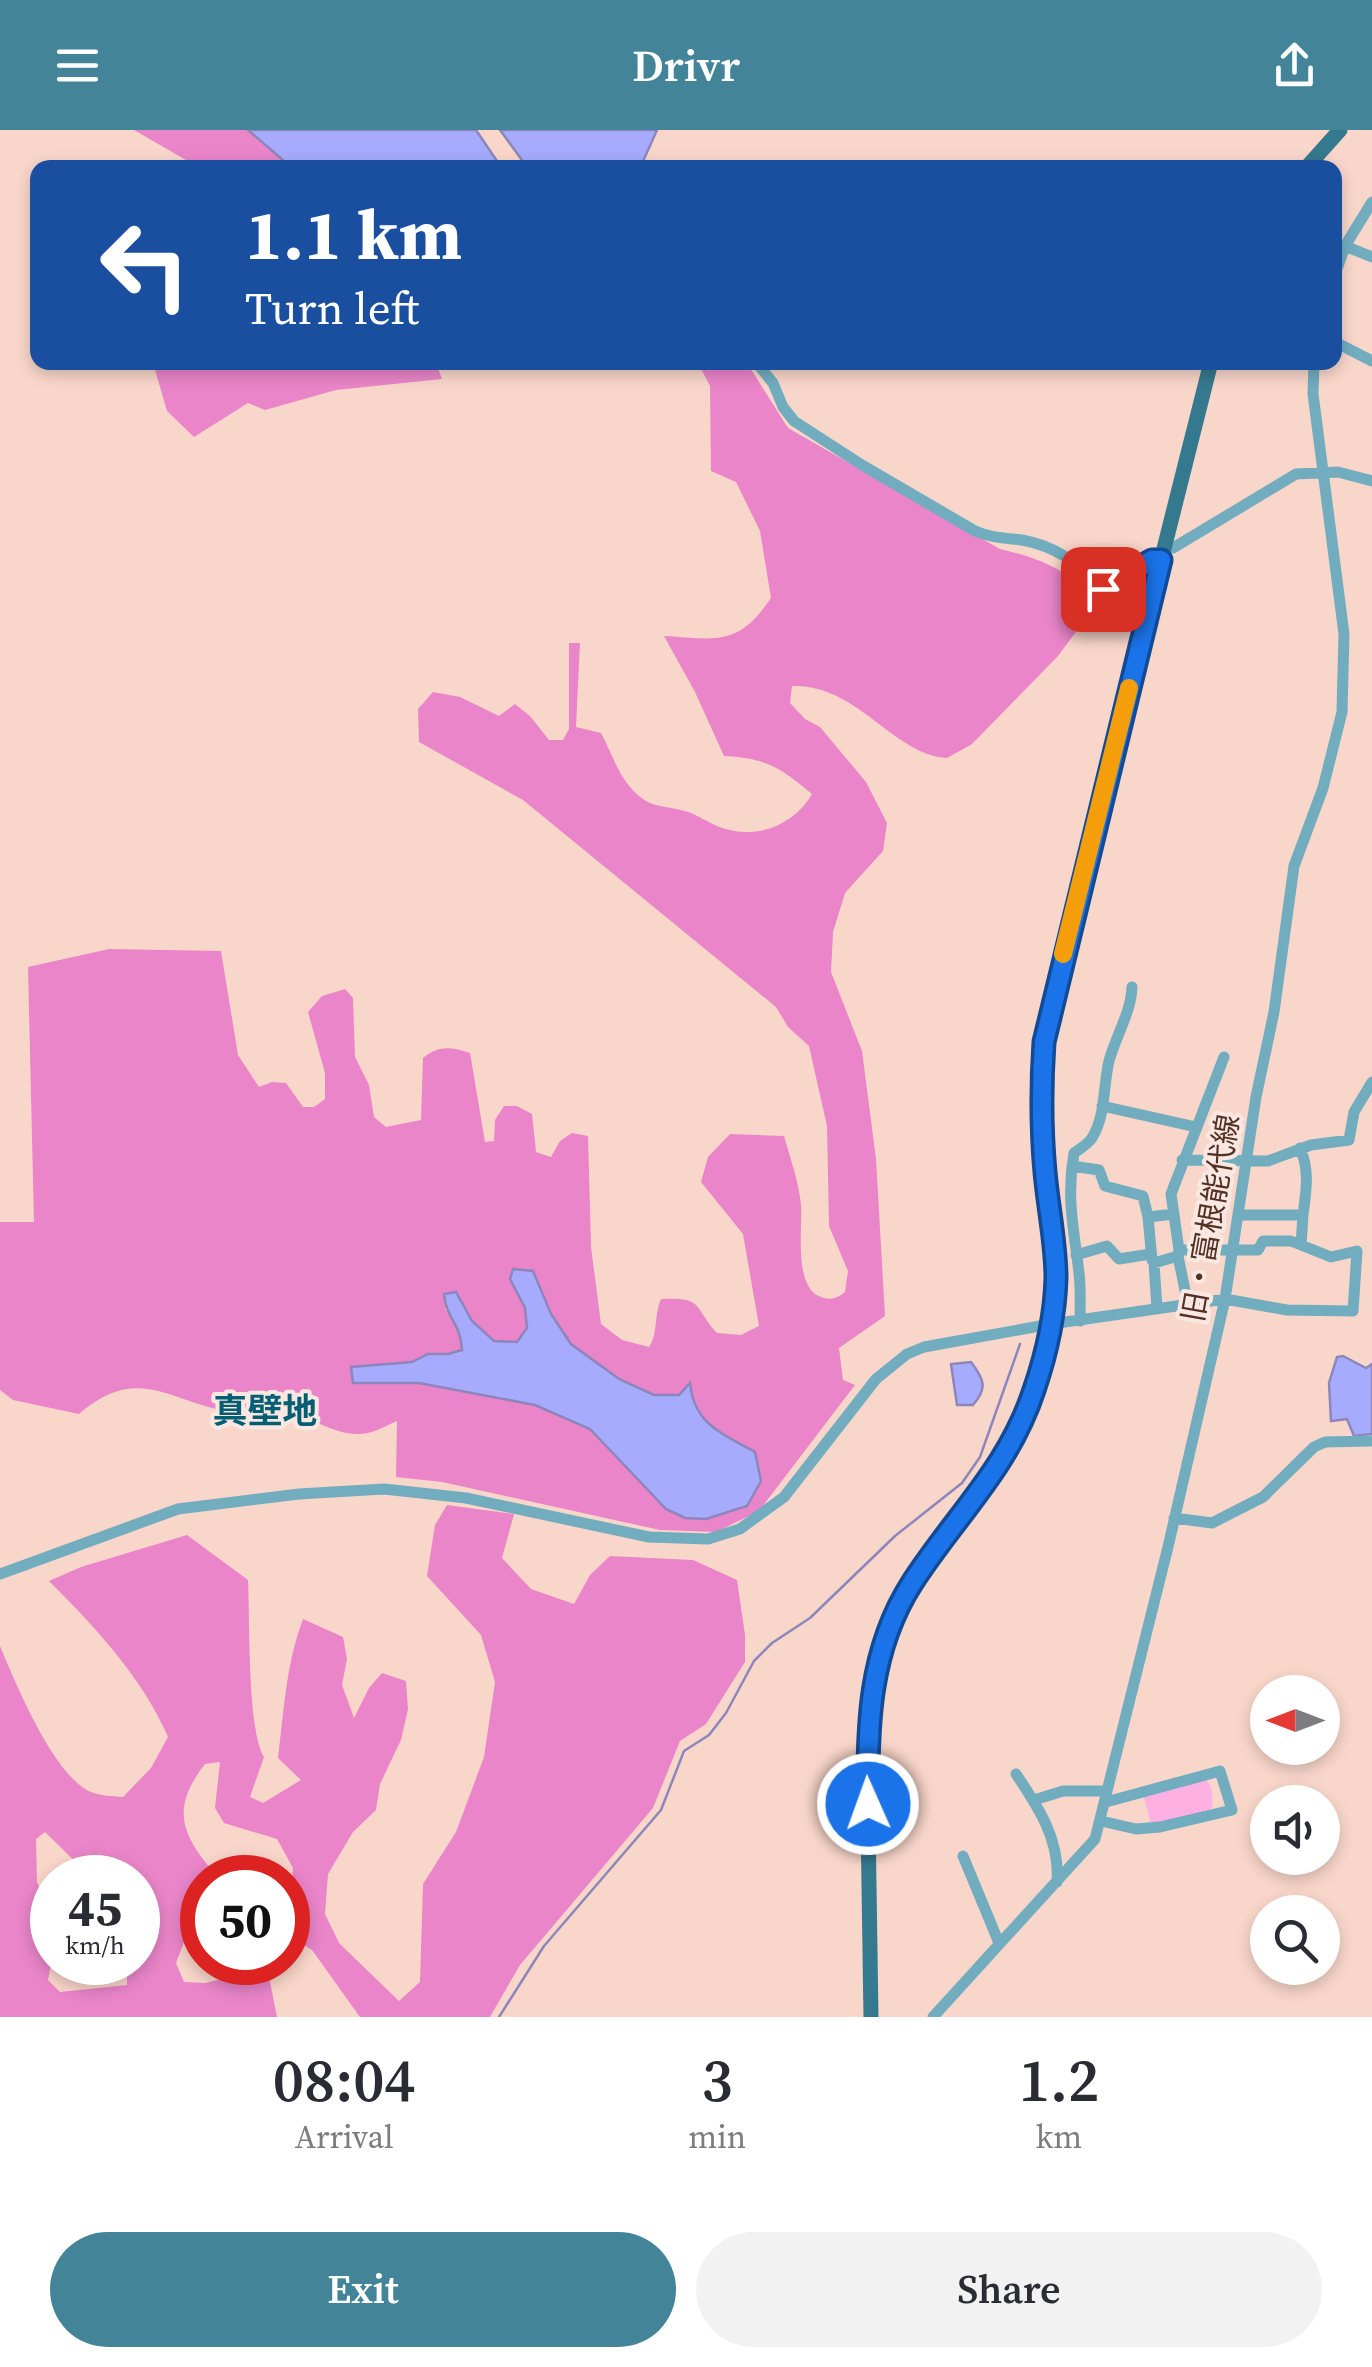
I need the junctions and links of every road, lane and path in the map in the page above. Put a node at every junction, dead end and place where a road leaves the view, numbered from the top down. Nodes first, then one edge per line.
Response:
1 (1340, 130) edge
2 (1313, 160) edge
3 (1372, 202) edge
4 (1345, 246) junction
5 (1342, 255) edge
6 (1372, 257) edge
7 (1342, 346) edge
8 (1372, 361) edge
9 (762, 370) edge
10 (1209, 370) edge
11 (1314, 370) edge
12 (1324, 473) junction
13 (1372, 481) edge
14 (1162, 553) junction
15 (1132, 987) dead end
16 (1224, 1057) dead end
17 (1372, 1082) edge
18 (1102, 1106) junction
19 (1196, 1127) junction
20 (1300, 1148) junction
21 (1182, 1160) junction
22 (1247, 1163) junction
23 (1072, 1166) junction
24 (1174, 1214) junction
25 (1303, 1215) junction
26 (1238, 1216) junction
27 (1148, 1218) junction
28 (1073, 1236) junction
29 (1053, 1240) junction
30 (1301, 1245) junction
31 (1232, 1249) junction
32 (1179, 1253) junction
33 (1076, 1255) junction
34 (1152, 1259) junction
35 (1224, 1299) junction
36 (1188, 1304) junction
37 (1157, 1309) junction
38 (1080, 1321) junction
39 (1051, 1324) junction
40 (1372, 1441) edge
41 (1174, 1518) junction
42 (0, 1574) edge
43 (1016, 1774) dead end
44 (1107, 1797) junction
45 (1034, 1800) junction
46 (1101, 1822) junction
47 (963, 1856) dead end
48 (1057, 1882) junction
49 (999, 1943) junction
50 (871, 2017) edge
51 (933, 2017) edge

1 - 2 main road
3 - 4 street
4 - 5 street
4 - 6 street
7 - 8 street
9 - 14 street
10 - 14 main road
11 - 12 street, 旧・富根能代線
12 - 13 street
12 - 14 street
12 - 22 street, 旧・富根能代線
14 - 29 main road
15 - 18 street
16 - 19 street
17 - 20 street
18 - 19 street
18 - 23 street
19 - 21 street
20 - 22 street
20 - 25 street
21 - 22 street
21 - 24 street
22 - 26 street, 旧・富根能代線
23 - 27 street
23 - 28 street
24 - 27 street
24 - 32 street
25 - 26 street
25 - 30 street
26 - 31 street, 旧・富根能代線
27 - 34 street
28 - 29 street
28 - 33 street
29 - 39 main road
30 - 31 street
30 - 35 street
31 - 32 street
31 - 35 street, 旧・富根能代線
32 - 34 street
32 - 36 street
33 - 34 street
33 - 38 street
34 - 37 street
35 - 36 street
35 - 41 street, 旧・富根能代線
36 - 37 street
37 - 38 street
38 - 39 street
39 - 42 street
39 - 50 main road
40 - 41 street
41 - 44 street, 旧・富根能代線
43 - 45 street
44 - 45 street
44 - 46 street, 旧・富根能代線
44 - 46 street
45 - 48 street
46 - 48 street, 旧・富根能代線
47 - 49 street
48 - 49 street, 旧・富根能代線
49 - 51 street, 旧・富根能代線

